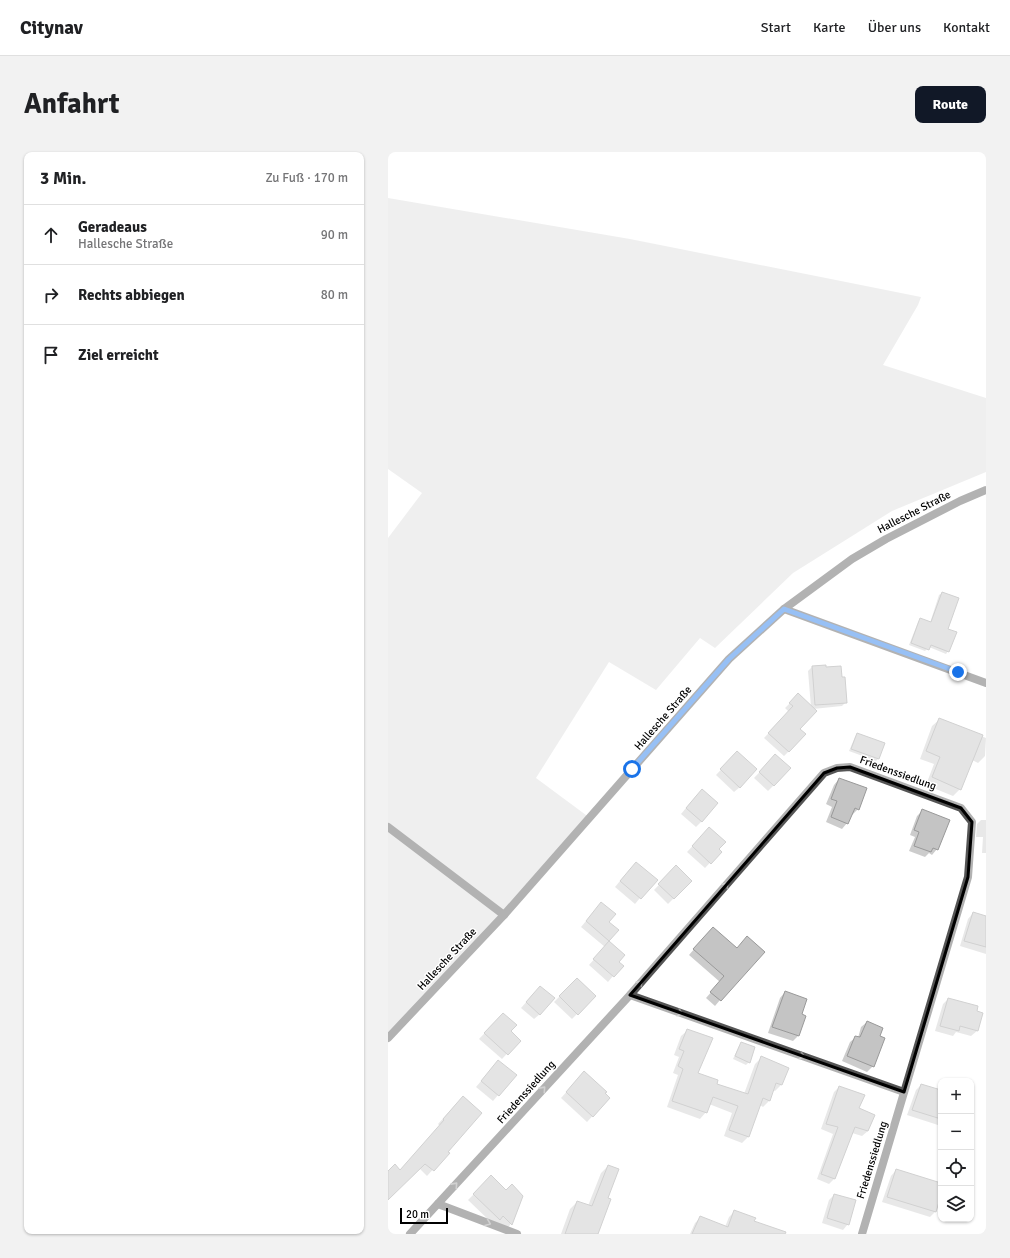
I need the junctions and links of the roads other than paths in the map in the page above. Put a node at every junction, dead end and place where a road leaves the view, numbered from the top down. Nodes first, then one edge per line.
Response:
1 (986, 490) edge
2 (784, 609) junction
3 (986, 683) edge
4 (388, 827) edge
5 (504, 915) junction
6 (630, 995) junction
7 (388, 1038) edge
8 (904, 1092) junction
9 (438, 1204) junction
10 (410, 1234) edge
11 (517, 1234) edge
12 (862, 1234) edge

1 - 2 street, Hallesche Straße
2 - 3 street
2 - 5 street, Hallesche Straße
4 - 5 street
5 - 7 street, Hallesche Straße
6 -> 8 street
6 -> 8 street, Friedenssiedlung
9 -> 6 street, Friedenssiedlung
8 - 12 street, Friedenssiedlung
9 - 10 street, Friedenssiedlung
9 -> 11 street

